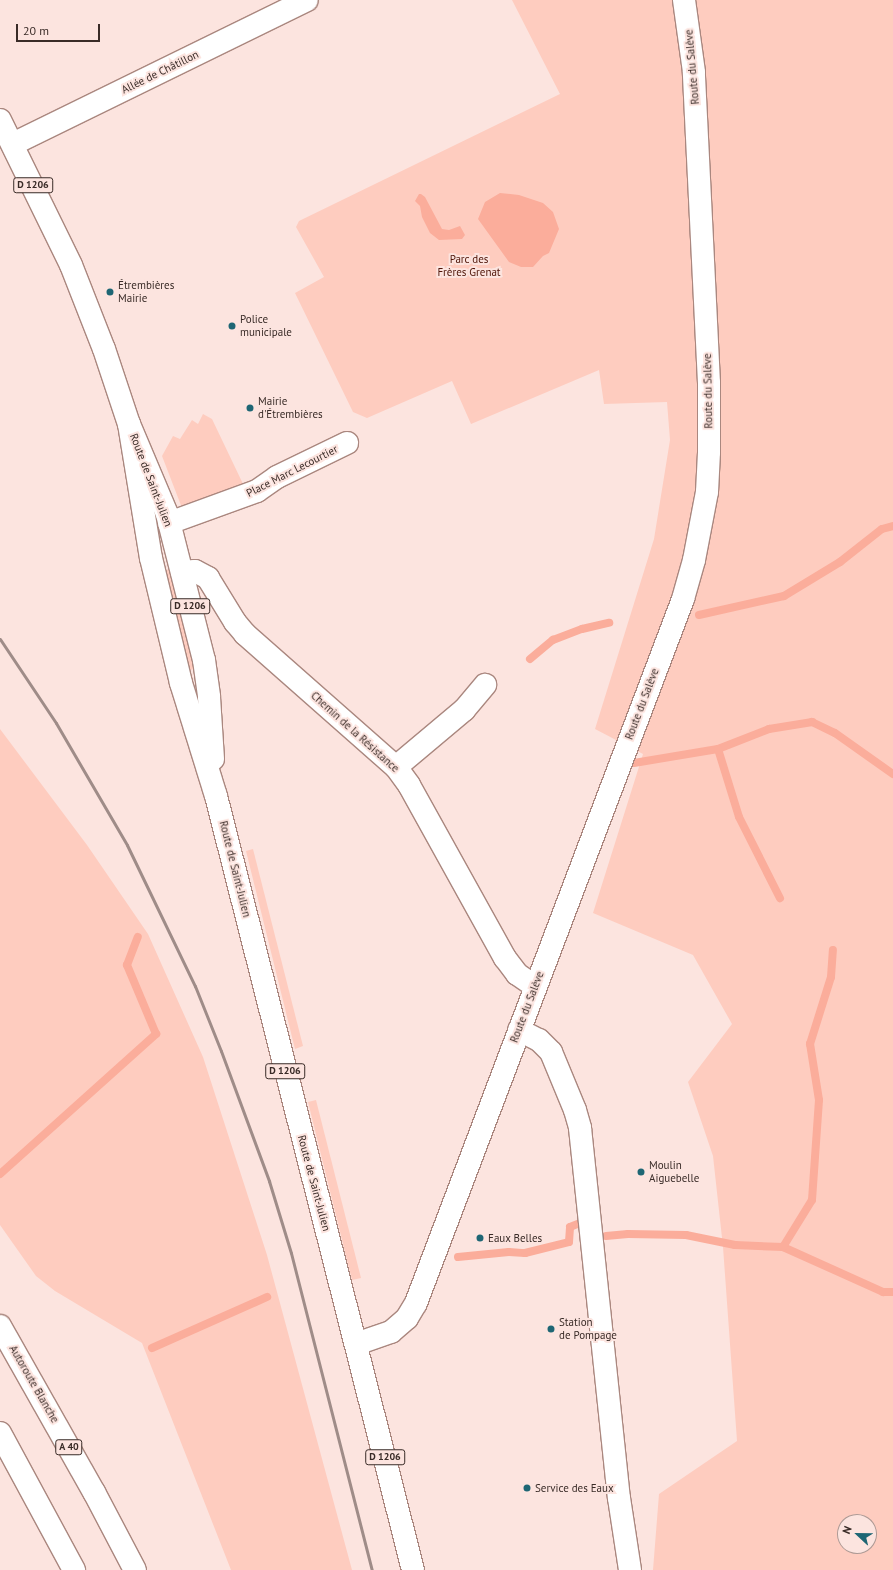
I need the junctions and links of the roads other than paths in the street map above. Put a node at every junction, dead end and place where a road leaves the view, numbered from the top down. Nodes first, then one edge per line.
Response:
1 (307, 0) edge
2 (684, 0) edge
3 (0, 120) edge
4 (13, 144) junction
5 (129, 424) junction
6 (347, 443) dead end
7 (170, 523) junction
8 (146, 531) junction
9 (182, 572) junction
10 (485, 685) dead end
11 (396, 767) junction
12 (216, 796) junction
13 (535, 986) junction
14 (518, 1030) junction
15 (0, 1326) edge
16 (356, 1344) junction
17 (0, 1432) edge
18 (74, 1570) edge
19 (135, 1570) edge
20 (413, 1570) edge
21 (630, 1570) edge

1 - 4 main road, Allée de Châtillon
2 - 13 main road, Route du Salève
3 - 4 main road, Route de Saint-Julien / D 1206
4 - 5 main road, Route de Saint-Julien / D 1206
5 - 7 main road, Route de Saint-Julien / D 1206
5 - 8 main road, Route de Saint-Julien / D 1206
6 - 7 main road, Place Marc Lecourtier
7 - 8 main road, Place Marc Lecourtier
7 - 9 main road, Route de Saint-Julien / D 1206
8 - 12 main road, Route de Saint-Julien / D 1206
9 - 11 main road, Chemin de la Résistance
9 - 12 main road, Route de Saint-Julien / D 1206
10 - 11 main road
11 - 13 main road, Chemin de la Résistance
12 - 16 main road, Route de Saint-Julien / D 1206
13 - 14 main road, Route du Salève
14 - 16 main road, Route du Salève
14 - 21 main road
15 - 19 main road, Autoroute Blanche / A 40
16 - 20 main road, Route de Saint-Julien / D 1206
17 - 18 main road

